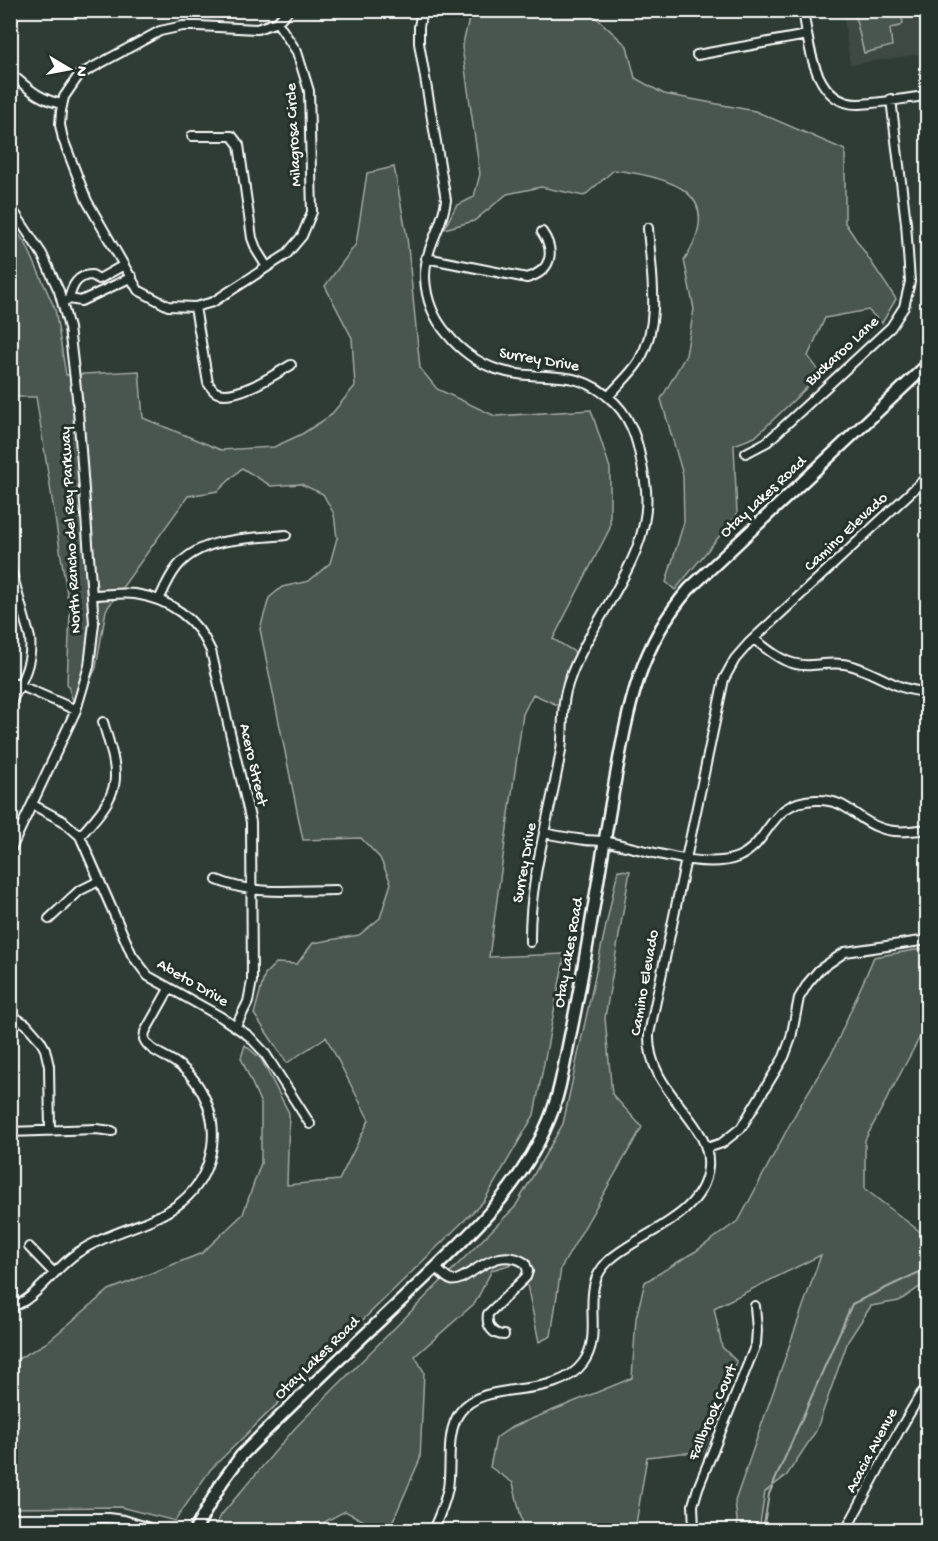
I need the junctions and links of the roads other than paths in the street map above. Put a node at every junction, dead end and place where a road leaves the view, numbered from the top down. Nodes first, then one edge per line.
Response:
1 (289, 10) edge
2 (422, 10) edge
3 (803, 10) edge
4 (277, 22) junction
5 (807, 35) junction
6 (697, 54) dead end
7 (16, 78) dead end
8 (927, 96) edge
9 (891, 99) junction
10 (62, 104) junction
11 (192, 136) dead end
12 (10, 206) edge
13 (648, 228) dead end
14 (542, 232) dead end
15 (426, 258) junction
16 (124, 265) junction
17 (267, 267) junction
18 (132, 278) junction
19 (99, 279) junction
20 (105, 291) junction
21 (66, 300) junction
22 (195, 307) junction
23 (927, 364) edge
24 (291, 365) dead end
25 (608, 397) junction
26 (746, 453) dead end
27 (927, 476) edge
28 (286, 535) dead end
29 (10, 566) edge
30 (93, 595) junction
31 (159, 600) junction
32 (754, 639) junction
33 (10, 681) edge
34 (20, 686) junction
35 (927, 692) edge
36 (10, 704) edge
37 (76, 710) junction
38 (103, 722) dead end
39 (33, 805) junction
40 (927, 829) edge
41 (544, 833) junction
42 (80, 836) junction
43 (604, 841) junction
44 (10, 851) edge
45 (686, 858) junction
46 (217, 880) dead end
47 (99, 881) junction
48 (336, 890) dead end
49 (252, 891) junction
50 (49, 919) dead end
51 (927, 940) edge
52 (530, 942) dead end
53 (169, 989) junction
54 (10, 1015) edge
55 (236, 1026) junction
56 (310, 1124) dead end
57 (50, 1131) junction
58 (112, 1131) dead end
59 (10, 1132) edge
60 (707, 1148) junction
61 (29, 1247) dead end
62 (436, 1268) junction
63 (54, 1273) junction
64 (755, 1306) dead end
65 (10, 1308) edge
66 (504, 1335) dead end
67 (927, 1387) edge
68 (10, 1518) edge
69 (156, 1530) edge
70 (195, 1530) edge
71 (433, 1530) edge
72 (694, 1530) edge
73 (846, 1530) edge

1 - 4 street
2 - 15 street, Surrey Drive
3 - 5 street
4 - 10 street, Milagrosa Circle
4 - 17 street, Milagrosa Circle
5 - 6 street
5 - 9 street
7 - 10 street
8 - 9 street
9 - 26 street, Buckaroo Lane
10 - 16 street, Milagrosa Circle
11 - 17 street
12 - 21 street, North Rancho del Rey Parkway
13 - 25 street
14 - 15 street
15 - 25 street, Surrey Drive
16 - 18 street, Milagrosa Circle
16 - 19 street
17 - 22 street, Milagrosa Circle
18 - 20 street
18 - 22 street, Milagrosa Circle
19 - 20 street
19 - 21 street
20 - 21 street
21 - 30 street, North Rancho del Rey Parkway
22 - 24 street
23 - 43 main road, Otay Lakes Road
25 - 41 street, Surrey Drive
27 - 32 street, Camino Elevado
28 - 31 street
29 - 34 street
30 - 31 street, Acero Street
30 - 37 street, North Rancho del Rey Parkway
31 - 49 street, Acero Street
32 - 35 street
32 - 45 street, Camino Elevado
33 - 34 street
34 - 36 street
34 - 37 street
37 - 39 street, North Rancho del Rey Parkway
38 - 42 street
39 - 42 street, Abeto Drive
39 - 44 street, North Rancho del Rey Parkway
40 - 45 street
41 - 43 street
41 - 52 street, Surrey Drive
42 - 47 street, Abeto Drive
43 - 45 street
43 - 62 main road, Otay Lakes Road
45 - 60 street, Camino Elevado
46 - 49 street
47 - 50 street
47 - 53 street, Abeto Drive
48 - 49 street
49 - 55 street, Acero Street
51 - 60 street
53 - 55 street, Abeto Drive
53 - 63 street
54 - 57 street
55 - 56 street, Abeto Drive
57 - 58 street
57 - 59 street
60 - 71 street
61 - 63 street
62 - 66 street
62 - 70 main road, Otay Lakes Road
63 - 65 street
64 - 72 street, Fallbrook Court
67 - 73 street, Acacia Avenue
68 - 69 street

